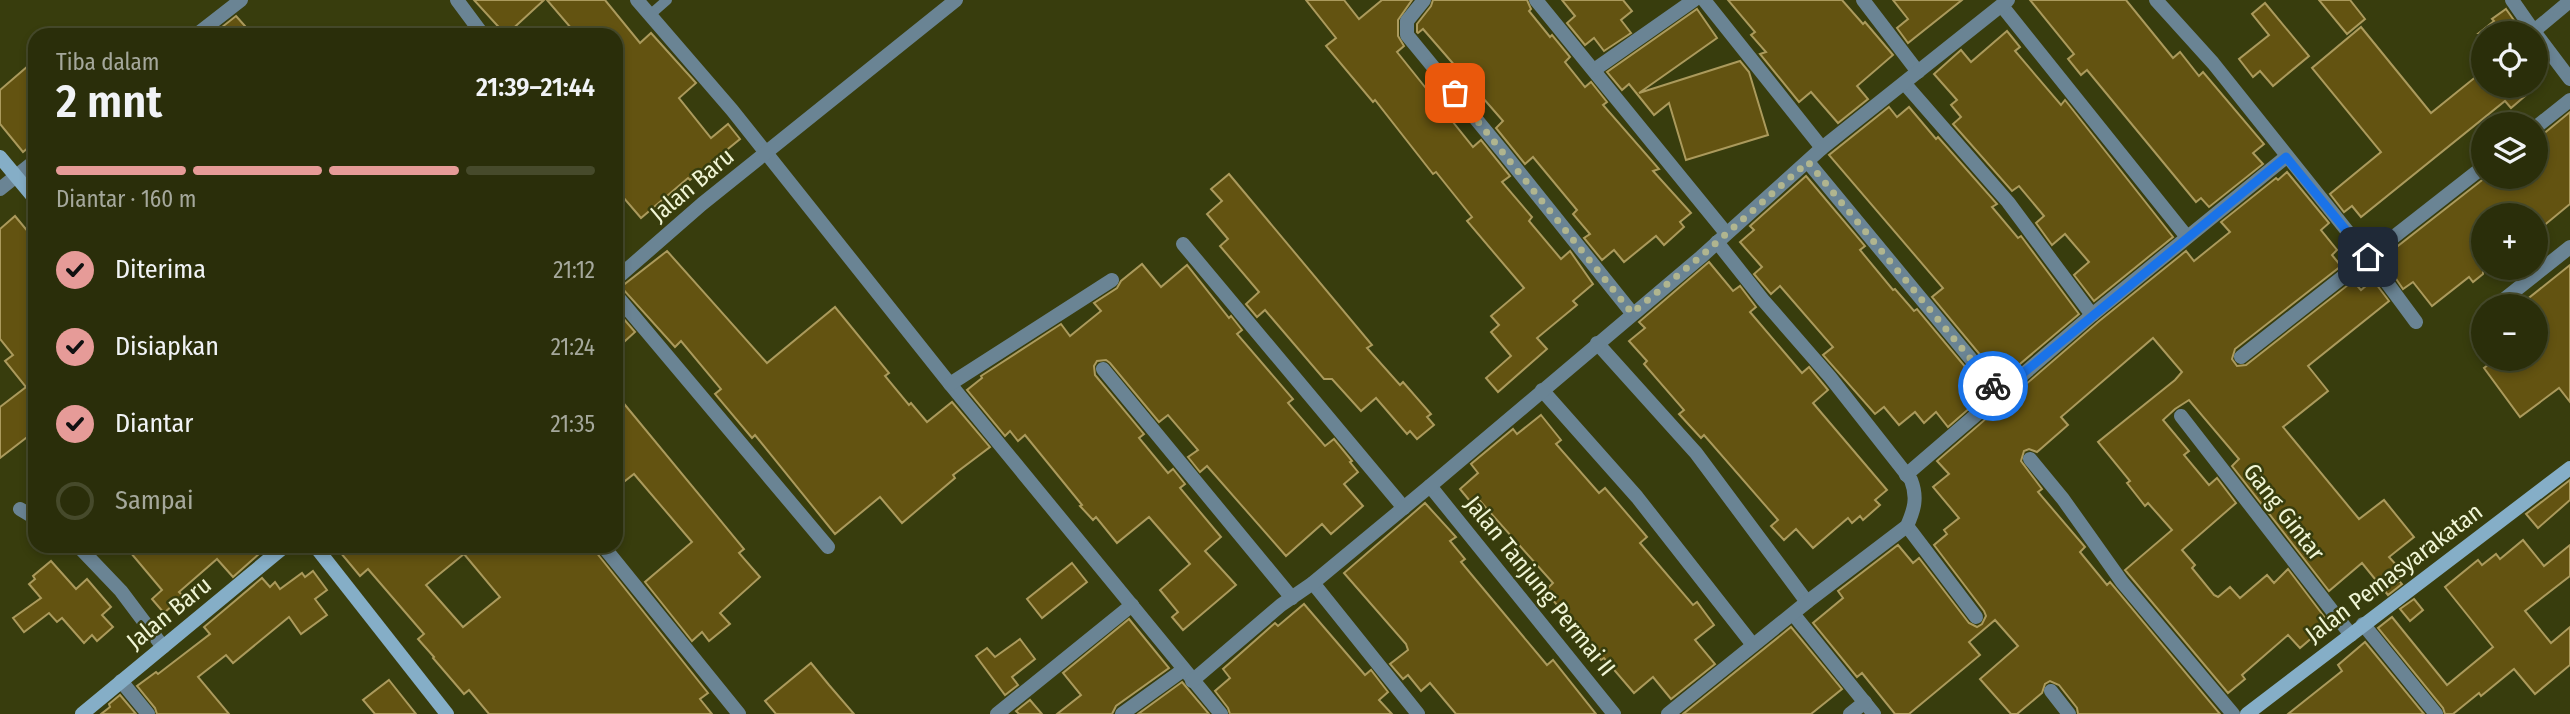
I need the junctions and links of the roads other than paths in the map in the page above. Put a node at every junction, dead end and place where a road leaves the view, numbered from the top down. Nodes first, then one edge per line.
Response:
1 (240, 0) edge
2 (457, 0) edge
3 (637, 0) edge
4 (667, 0) edge
5 (956, 0) edge
6 (1424, 0) edge
7 (1536, 0) edge
8 (1694, 0) edge
9 (1704, 0) edge
10 (1863, 0) edge
11 (2156, 0) edge
12 (2512, 0) edge
13 (2570, 1) edge
14 (2005, 3) edge
15 (651, 15) junction
16 (2527, 21) edge
17 (2548, 21) edge
18 (205, 28) edge
19 (478, 28) edge
20 (2548, 50) edge
21 (1594, 70) junction
22 (1918, 72) junction
23 (2570, 79) edge
24 (1905, 84) junction
25 (2570, 100) edge
26 (2548, 117) edge
27 (1822, 148) junction
28 (765, 153) junction
29 (0, 157) edge
30 (2286, 157) junction
31 (1808, 162) junction
32 (28, 168) edge
33 (2471, 176) edge
34 (16, 177) junction
35 (0, 189) edge
36 (28, 191) edge
37 (1721, 237) junction
38 (2187, 237) junction
39 (1183, 244) dead end
40 (2570, 247) edge
41 (2368, 257) junction
42 (623, 273) edge
43 (1112, 280) dead end
44 (2511, 294) edge
45 (623, 303) edge
46 (1632, 313) junction
47 (2092, 315) junction
48 (2416, 322) dead end
49 (1597, 343) junction
50 (2241, 357) dead end
51 (1103, 369) dead end
52 (950, 384) junction
53 (1542, 390) junction
54 (1999, 393) junction
55 (2181, 416) dead end
56 (2030, 459) dead end
57 (2570, 468) edge
58 (1906, 475) junction
59 (1430, 486) junction
60 (1404, 508) junction
61 (20, 509) dead end
62 (28, 513) edge
63 (1907, 526) junction
64 (828, 547) dead end
65 (85, 553) edge
66 (277, 553) edge
67 (320, 553) edge
68 (609, 553) edge
69 (1313, 583) junction
70 (1292, 598) junction
71 (1807, 602) junction
72 (1132, 605) junction
73 (1794, 615) junction
74 (1976, 617) dead end
75 (2363, 624) junction
76 (2351, 635) junction
77 (1754, 645) junction
78 (163, 647) junction
79 (1188, 676) junction
80 (121, 681) junction
81 (2051, 691) dead end
82 (1865, 702) junction
83 (2253, 712) edge
84 (82, 714) edge
85 (148, 714) edge
86 (447, 714) edge
87 (739, 714) edge
88 (997, 714) edge
89 (1122, 714) edge
90 (1221, 714) edge
91 (1418, 714) edge
92 (1614, 714) edge
93 (1668, 714) edge
94 (1850, 714) edge
95 (1874, 714) edge
96 (2069, 714) edge
97 (2233, 714) edge
98 (2436, 714) edge

1 - 18 street
2 - 19 street
3 - 15 street
4 - 15 lane
5 - 28 street, Jalan Baru
6 - 46 street
7 - 21 street
8 - 21 street
9 - 27 street
10 - 22 street
11 - 30 street
12 - 16 street
13 - 17 street
14 - 22 street
14 - 38 street
15 - 28 street
20 - 23 street
21 - 37 street
22 - 24 street
24 - 27 street
24 - 47 street
25 - 26 street
27 - 31 street
28 - 42 street, Jalan Baru
28 - 52 street
29 - 34 street
30 - 38 street
30 - 41 street
31 - 37 street
31 - 54 street
32 - 34 street
33 - 41 street
34 - 35 street
34 - 36 street
37 - 46 street
37 - 58 street
38 - 47 street
39 - 60 street
40 - 44 street
41 - 48 street
41 - 50 street
43 - 52 street
45 - 64 street
46 - 49 street
47 - 54 street
49 - 53 street
49 - 71 street
51 - 70 street
52 - 72 street
53 - 59 street
53 - 77 street
54 - 58 street
55 - 76 street, Gang Gintar
56 - 97 street
57 - 75 street, Jalan Pemasyarakatan
58 - 63 street
59 - 60 street
59 - 92 street, Jalan Tanjung Permai II
60 - 69 street
61 - 62 street
63 - 71 street
63 - 74 street
65 - 78 street
66 - 78 street, Jalan Baru
67 - 86 street
68 - 87 street
69 - 70 street
69 - 91 street
70 - 79 street
71 - 73 street
72 - 79 street
72 - 88 street
73 - 77 street
73 - 82 street
75 - 76 street, Jalan Pemasyarakatan
75 - 98 street
76 - 83 street, Jalan Pemasyarakatan
77 - 93 street
78 - 80 street, Jalan Baru
79 - 89 street
79 - 90 street
80 - 84 street, Jalan Baru
80 - 85 street
81 - 96 street
82 - 94 street
82 - 95 street

